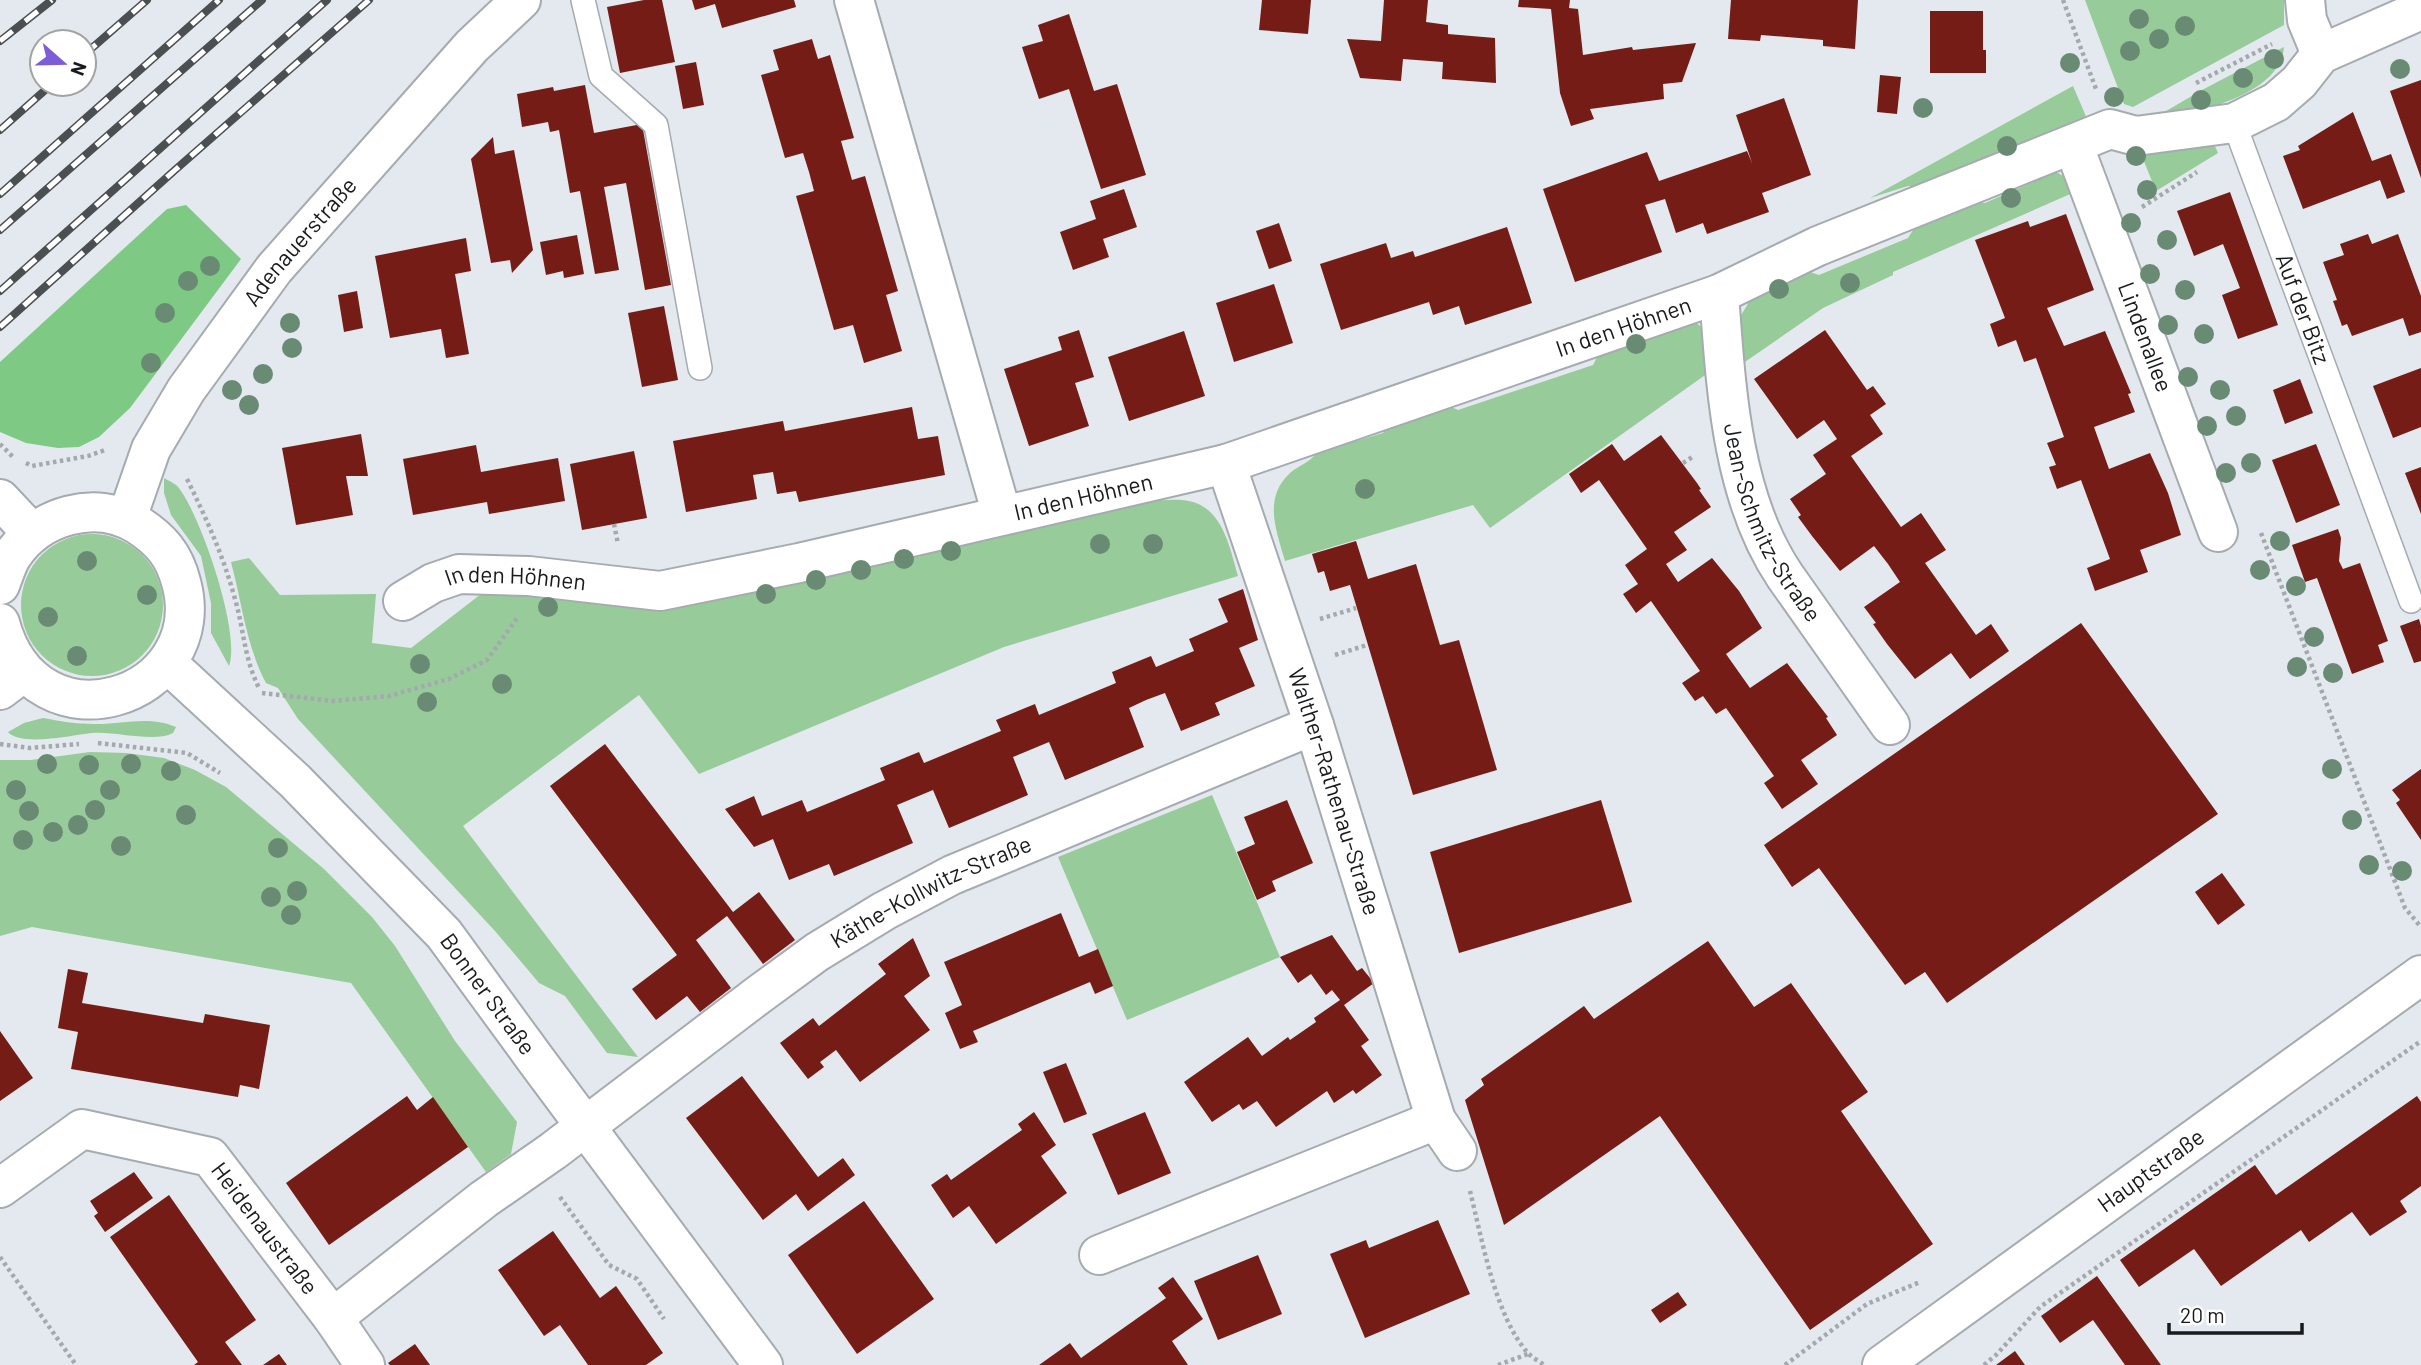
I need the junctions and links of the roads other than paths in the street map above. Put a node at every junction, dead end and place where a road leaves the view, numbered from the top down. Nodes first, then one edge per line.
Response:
1 (521, 0) edge
2 (583, 0) edge
3 (854, 0) edge
4 (2421, 10) edge
5 (2311, 24) edge
6 (2238, 133) junction
7 (2073, 144) junction
8 (1719, 294) junction
9 (700, 368) dead end
10 (1226, 464) junction
11 (0, 499) edge
12 (1002, 515) junction
13 (127, 518) junction
14 (2218, 532) dead end
15 (32, 533) junction
16 (0, 585) edge
17 (402, 600) dead end
18 (2411, 601) dead end
19 (0, 623) edge
20 (167, 663) junction
21 (12, 681) edge
22 (1314, 725) junction
23 (1890, 725) dead end
24 (2417, 988) edge
25 (586, 1126) junction
26 (0, 1188) edge
27 (1099, 1255) dead end
28 (333, 1318) junction
29 (365, 1365) edge
30 (763, 1365) edge
31 (1882, 1365) edge

1 - 13 street, Adenauerstraße
2 - 9 lane
3 - 12 street, In den Höhnen
4 - 5 street
5 - 6 street
6 - 7 street, In den Höhnen
6 - 18 lane, Auf der Bitz
7 - 8 street, In den Höhnen
7 - 14 street, Lindenallee
8 - 10 street, In den Höhnen
8 - 23 street, Jean-Schmitz-Straße
10 - 12 street, In den Höhnen
10 - 22 street, Walther-Rathenau-Straße
11 - 15 street
12 - 17 street, In den Höhnen
13 - 15 street
13 - 20 street
15 - 16 street
19 - 21 street
20 - 21 street
20 - 25 street, Bonner Straße
22 - 25 street, Käthe-Kollwitz-Straße
22 - 27 street, Walther-Rathenau-Straße
24 - 31 street, Hauptstraße
25 - 28 street, Heidenaustraße
25 - 30 street, Bonner Straße
26 - 28 street, Heidenaustraße
28 - 29 street, Heidenaustraße

